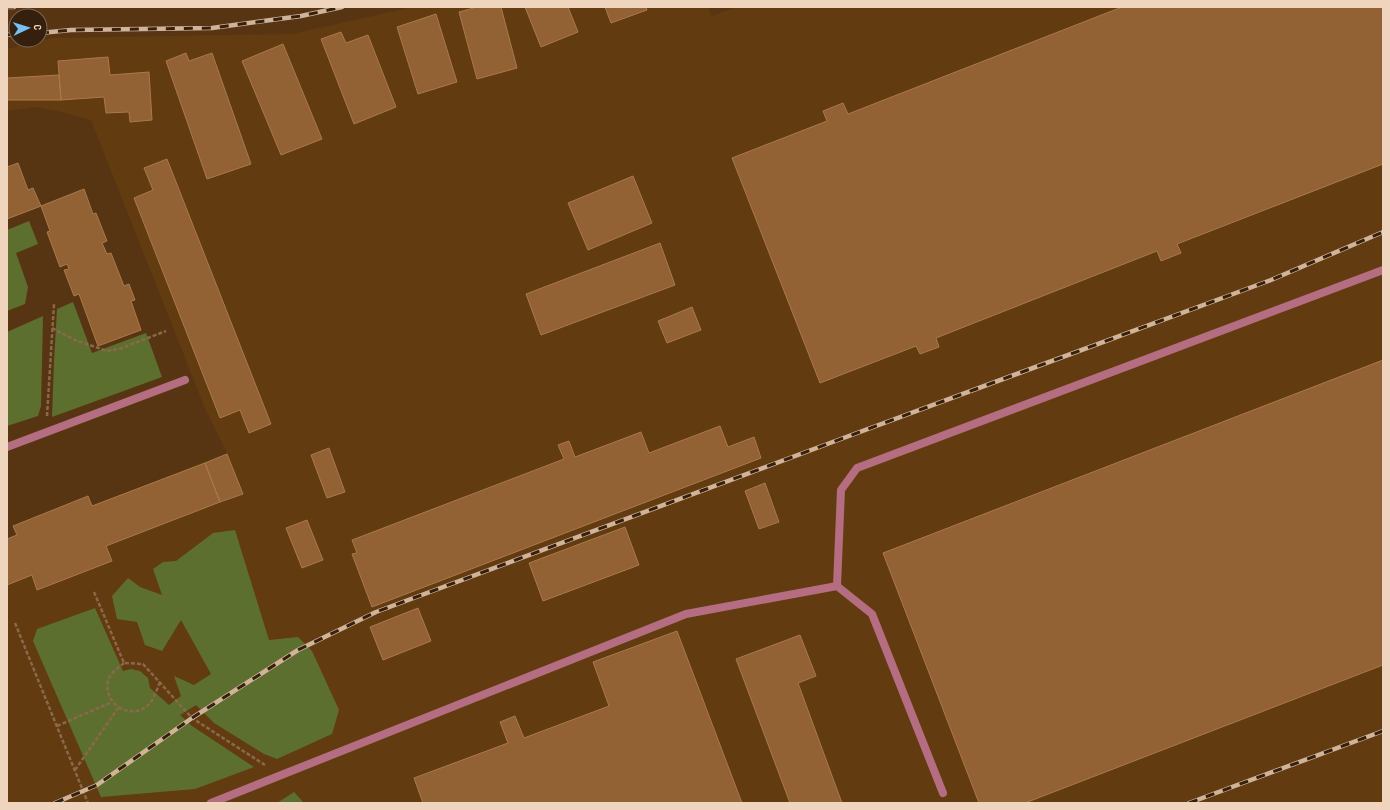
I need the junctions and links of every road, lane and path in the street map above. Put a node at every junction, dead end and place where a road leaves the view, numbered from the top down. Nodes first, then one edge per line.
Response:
1 (1383, 270) edge
2 (54, 304) dead end
3 (52, 328) junction
4 (166, 331) dead end
5 (185, 380) dead end
6 (46, 433) junction
7 (7, 447) edge
8 (837, 586) junction
9 (94, 592) dead end
10 (15, 623) dead end
11 (124, 663) junction
12 (160, 682) junction
13 (112, 702) junction
14 (118, 708) junction
15 (57, 726) junction
16 (75, 770) junction
17 (280, 776) junction
18 (943, 793) dead end
19 (88, 803) edge
20 (211, 803) edge

1 - 8 street
2 - 3 path
3 - 4 path
3 - 6 path
5 - 6 street
6 - 7 street
8 - 17 street
8 - 18 street
9 - 11 path
10 - 15 path
11 - 12 path
11 - 13 path
12 - 14 path
12 - 17 path
13 - 14 path
13 - 15 path
14 - 16 path
15 - 16 path
16 - 19 path
17 - 20 street

